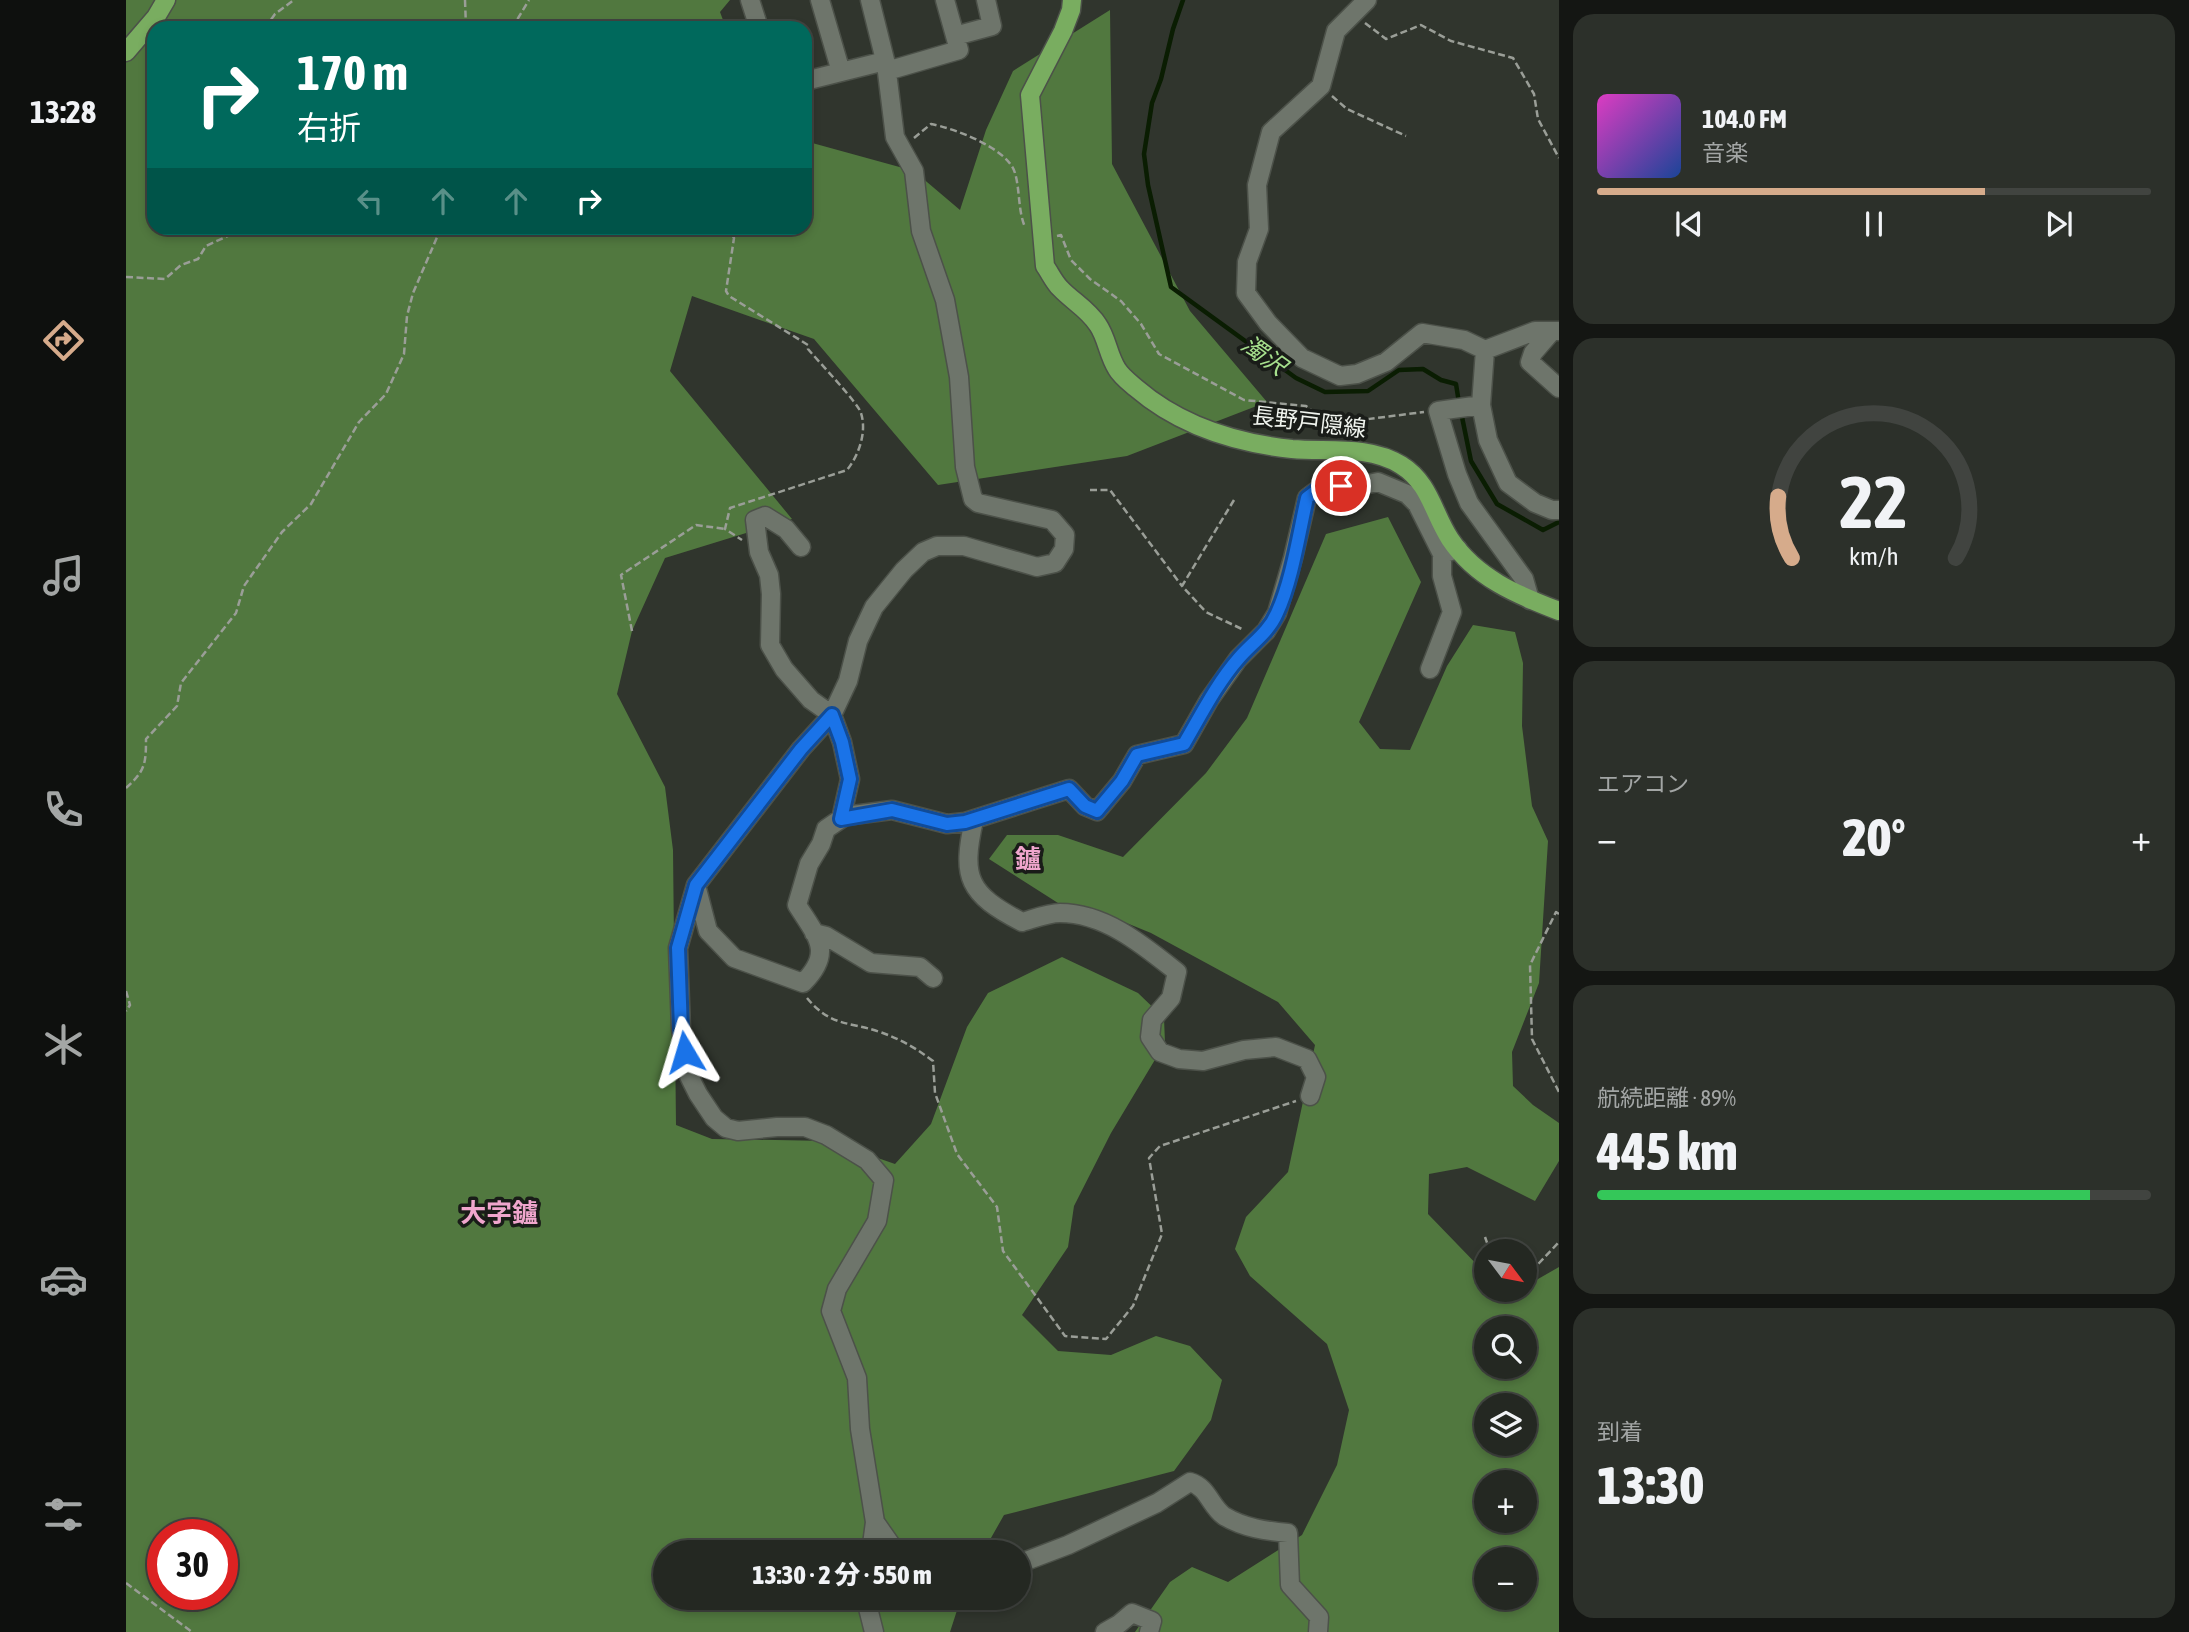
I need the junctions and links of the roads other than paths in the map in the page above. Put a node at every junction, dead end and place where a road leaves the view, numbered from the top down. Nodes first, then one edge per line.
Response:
1 (166, 0) edge
2 (750, 0) edge
3 (821, 0) edge
4 (870, 0) edge
5 (945, 0) edge
6 (986, 0) edge
7 (1072, 0) edge
8 (1367, 0) edge
9 (153, 21) edge
10 (757, 21) edge
11 (147, 28) edge
12 (955, 36) junction
13 (126, 52) edge
14 (886, 66) junction
15 (841, 72) junction
16 (812, 79) edge
17 (1556, 331) edge
18 (1485, 350) junction
19 (1559, 388) edge
20 (1476, 406) junction
21 (1559, 510) edge
22 (801, 547) dead end
23 (1450, 552) junction
24 (1530, 600) junction
25 (1559, 611) edge
26 (1430, 670) dead end
27 (832, 715) junction
28 (841, 819) junction
29 (974, 820) junction
30 (696, 885) junction
31 (814, 933) junction
32 (933, 978) dead end
33 (1310, 1096) road end
34 (875, 1522) junction
35 (873, 1540) edge
36 (888, 1540) edge
37 (1031, 1561) edge
38 (868, 1610) edge
39 (874, 1632) edge
40 (1105, 1632) edge
41 (1149, 1632) edge
42 (1318, 1632) edge

1 - 9 main road
2 - 10 street
3 - 15 street
4 - 14 street
5 - 12 street
6 - 12 street
7 - 23 main road, 長野戸隠線
8 - 18 street
11 - 13 main road
12 - 14 street
14 - 15 street
14 - 27 street
15 - 16 street
17 - 18 street
17 - 19 street
18 - 20 street
20 - 21 street
20 - 24 street
22 - 27 street
23 - 24 main road, 長野戸隠線
23 - 26 street
23 - 29 street
24 - 25 main road, 長野戸隠線
27 - 28 street
27 - 30 street
28 - 29 street
28 - 31 street
29 - 33 street
30 - 31 street
30 - 34 street
31 - 32 street
34 - 35 street
34 - 36 street
37 - 42 street
38 - 39 street
40 - 41 street

